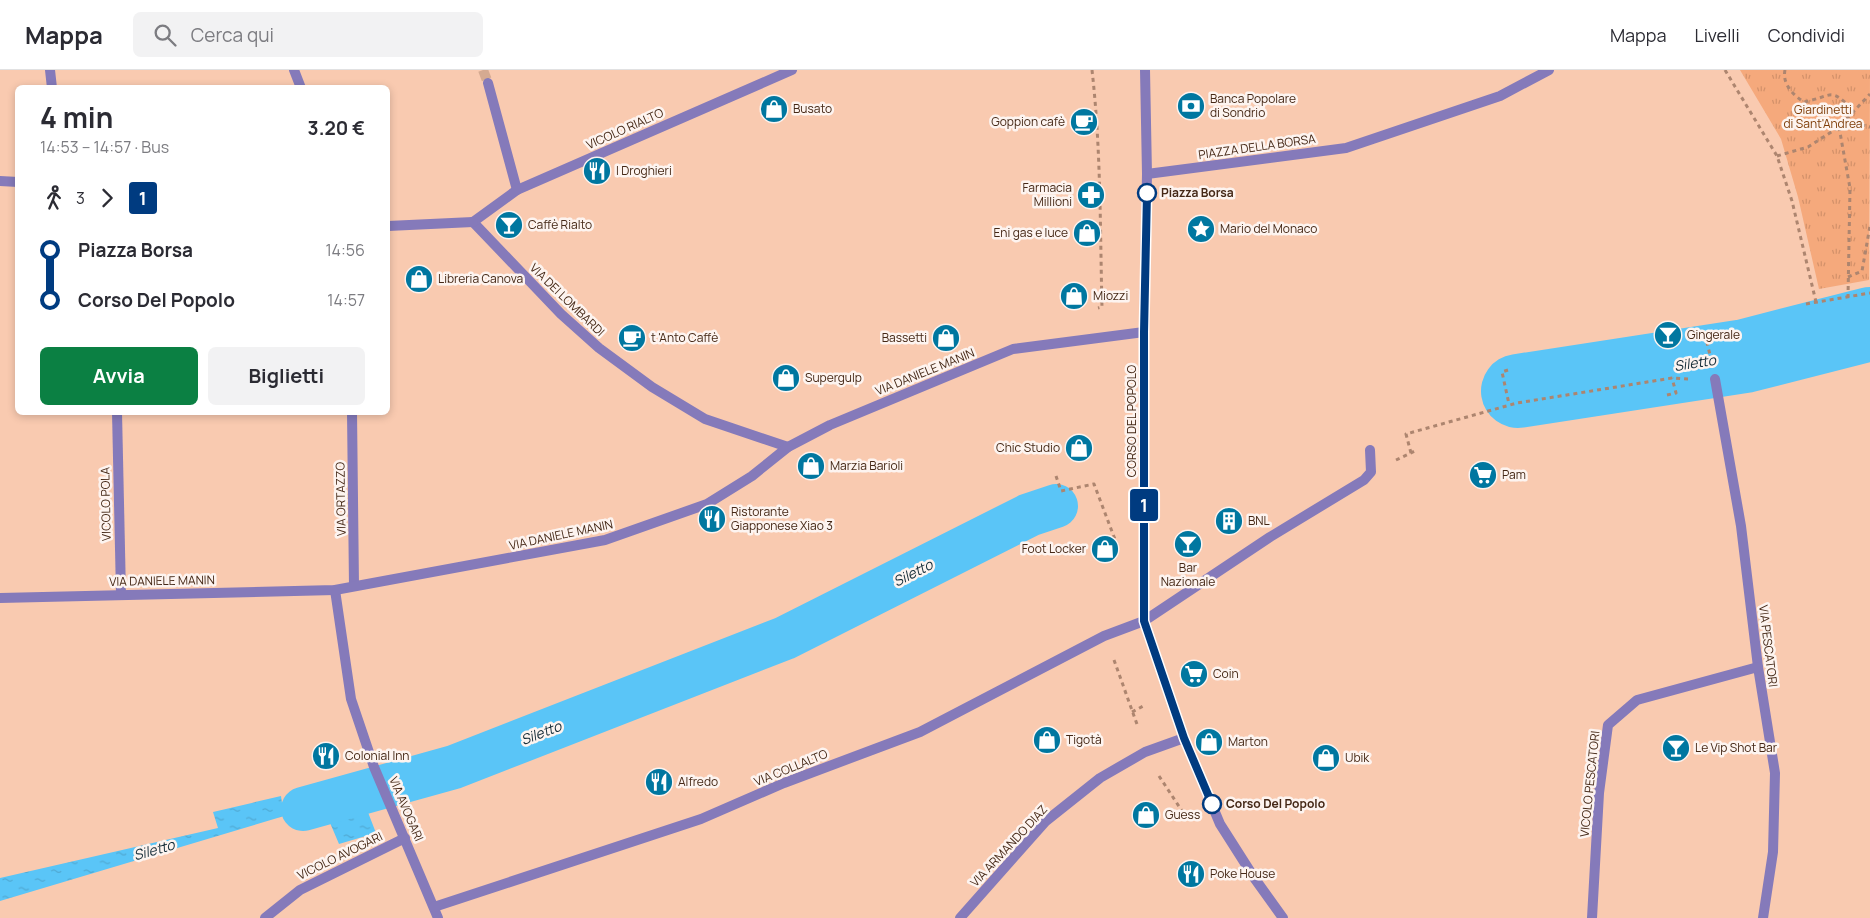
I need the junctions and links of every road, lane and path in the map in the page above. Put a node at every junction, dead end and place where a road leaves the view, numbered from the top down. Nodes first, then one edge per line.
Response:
1 (50, 70) edge
2 (294, 70) edge
3 (792, 70) edge
4 (1092, 70) edge
5 (1145, 70) edge
6 (1549, 70) edge
7 (1725, 70) edge
8 (1785, 70) edge
9 (488, 83) tunnel mouth
10 (52, 85) edge
11 (300, 85) edge
12 (1870, 94) edge
13 (1854, 111) junction
14 (1846, 120) junction
15 (1839, 127) junction
16 (1870, 127) edge
17 (1777, 156) junction
18 (1147, 174) junction
19 (0, 181) edge
20 (15, 182) edge
21 (517, 190) junction
22 (473, 222) junction
23 (390, 226) edge
24 (1870, 226) edge
25 (1848, 277) junction
26 (1868, 293) edge
27 (1848, 297) junction
28 (1816, 302) junction
29 (1806, 304) dead end
30 (1090, 310) dead end
31 (1144, 332) junction
32 (1508, 370) dead end
33 (1715, 379) dead end
34 (1667, 395) dead end
35 (1509, 404) junction
36 (117, 415) edge
37 (352, 415) edge
38 (788, 447) junction
39 (1370, 450) dead end
40 (1411, 453) dead end
41 (1056, 476) dead end
42 (1117, 546) dead end
43 (354, 586) junction
44 (335, 590) junction
45 (121, 594) junction
46 (0, 598) edge
47 (1144, 621) junction
48 (1104, 636) junction
49 (1758, 667) junction
50 (1184, 738) junction
51 (1145, 752) junction
52 (1189, 821) dead end
53 (406, 838) junction
54 (434, 907) junction
55 (265, 918) edge
56 (438, 918) edge
57 (960, 918) edge
58 (1283, 918) edge
59 (1592, 918) edge
60 (1763, 918) edge

1 - 10 street
2 - 11 street
3 - 21 street, VICOLO RIALTO
4 - 30 path
5 - 18 street, CORSO DEL POPOLO
6 - 18 street, PIAZZA DELLA BORSA
7 - 17 path
8 - 13 path
9 - 21 street
12 - 13 path
13 - 14 path
14 - 15 path
14 - 16 path
15 - 17 path
15 - 25 path
17 - 28 path
18 - 31 street, CORSO DEL POPOLO
19 - 20 street
21 - 22 street, VICOLO RIALTO
22 - 23 street
22 - 38 street, VIA DEI LOMBARDI
24 - 25 path
25 - 27 path
26 - 27 path
27 - 28 path
28 - 29 path
31 - 38 street, VIA DANIELE MANIN
31 - 47 street, CORSO DEL POPOLO
32 - 35 path
33 - 49 street, VIA PESCATORI
34 - 35 path
35 - 40 path
36 - 45 street, VICOLO POLA
37 - 43 street, VIA ORTAZZO
38 - 43 street, VIA DANIELE MANIN
39 - 47 street, VIA COLLALTO
41 - 42 path
43 - 44 street, VIA DANIELE MANIN
44 - 45 street, VIA DANIELE MANIN
44 - 53 street, VIA AVOGARI
45 - 46 street, VIA DANIELE MANIN
47 - 48 street, VIA COLLALTO
47 - 50 street, CORSO DEL POPOLO
48 - 51 path
48 - 54 street, VIA COLLALTO
49 - 59 street, VICOLO PESCATORI
49 - 60 street, VIA PESCATORI
50 - 51 street, VIA ARMANDO DIAZ
50 - 58 street, CORSO DEL POPOLO
51 - 52 path
51 - 57 street, VIA ARMANDO DIAZ
53 - 54 street, VIA AVOGARI
53 - 55 street, VICOLO AVOGARI
54 - 56 street, VIA AVOGARI

